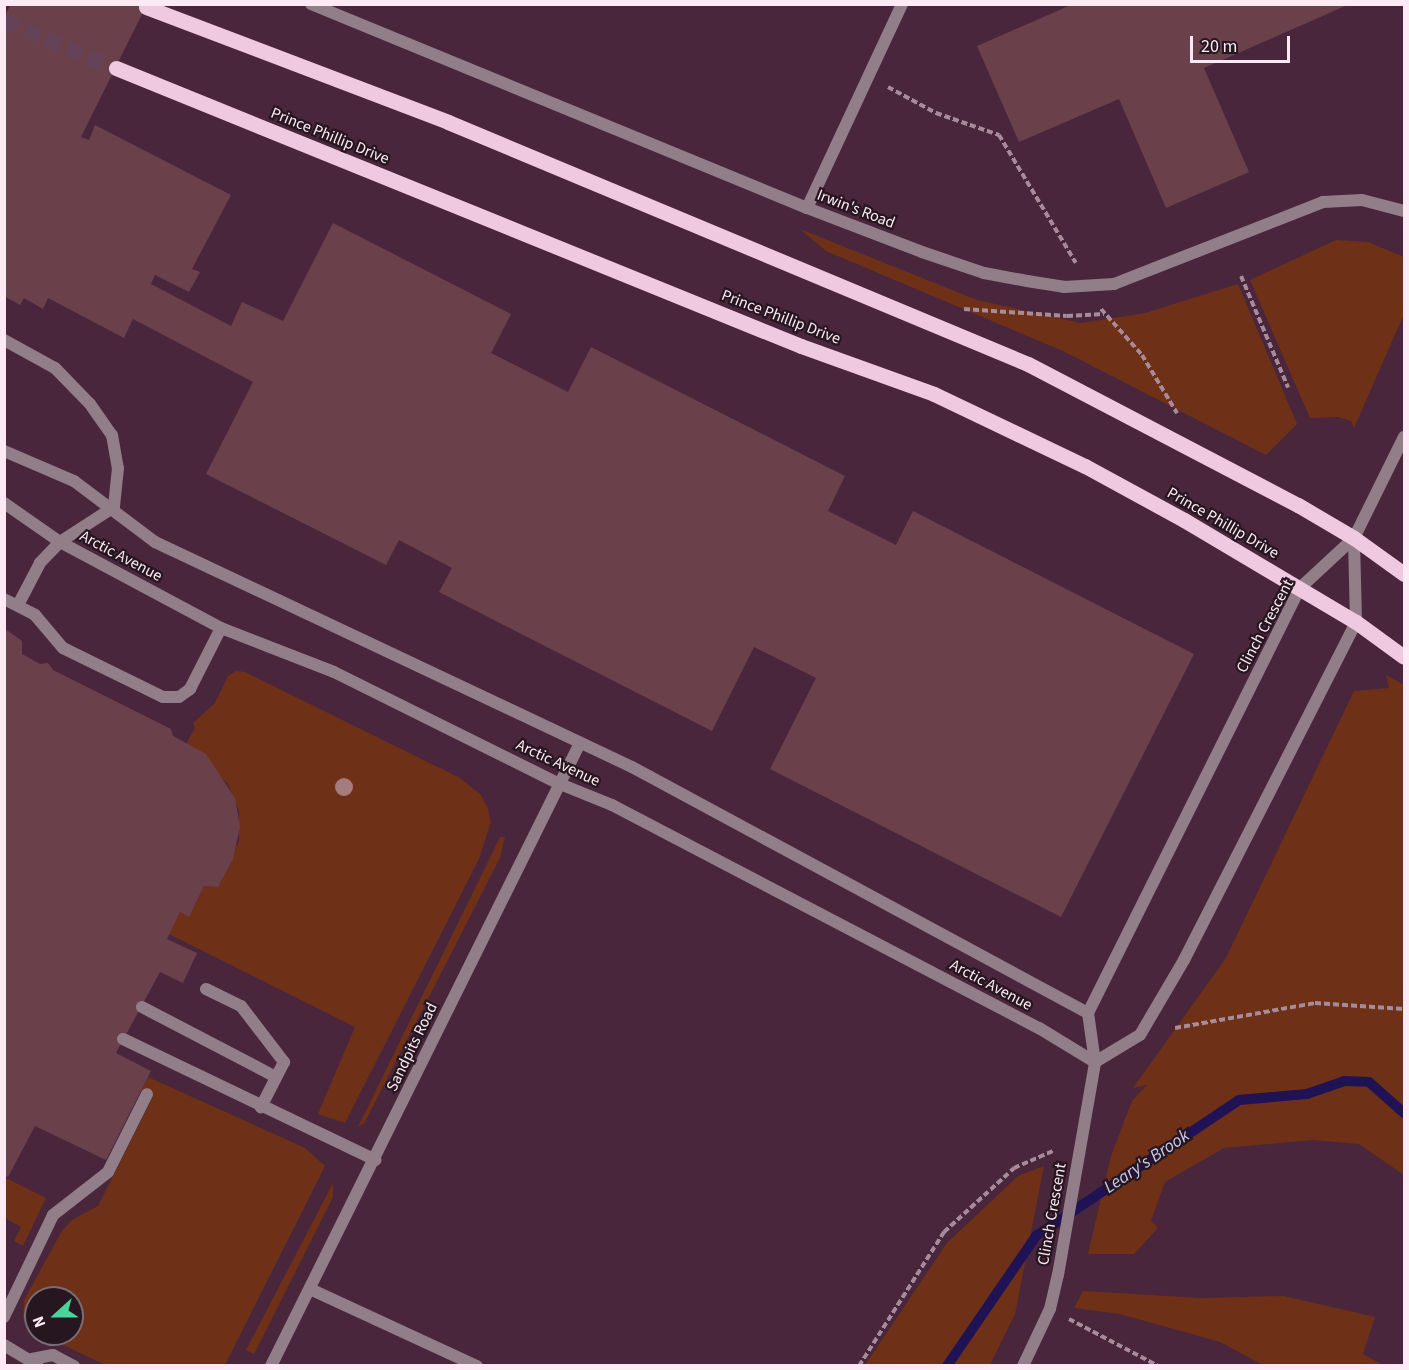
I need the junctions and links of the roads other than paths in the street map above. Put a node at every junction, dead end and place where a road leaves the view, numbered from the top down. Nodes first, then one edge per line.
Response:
1 (311, 4) edge
2 (903, 4) edge
3 (146, 7) dead end
4 (116, 68) tunnel mouth
5 (807, 208) junction
6 (1404, 211) edge
7 (4, 340) edge
8 (1404, 437) edge
9 (4, 451) edge
10 (4, 503) edge
11 (114, 507) junction
12 (1354, 538) junction
13 (60, 542) junction
14 (1404, 574) edge
15 (1300, 588) junction
16 (4, 599) edge
17 (18, 605) junction
18 (1356, 622) junction
19 (221, 628) junction
20 (1404, 657) edge
21 (580, 743) junction
22 (560, 784) junction
23 (206, 990) dead end
24 (141, 1007) dead end
25 (1088, 1013) junction
26 (123, 1039) dead end
27 (1095, 1062) junction
28 (276, 1077) junction
29 (147, 1094) dead end
30 (261, 1107) junction
31 (375, 1160) junction
32 (310, 1289) junction
33 (4, 1317) edge
34 (4, 1345) edge
35 (35, 1362) edge
36 (75, 1365) edge
37 (271, 1365) edge
38 (477, 1365) edge
39 (1023, 1365) edge

1 - 5 street, Irwin's Road
2 - 5 street
3 - 12 main road
4 - 15 main road, Prince Phillip Drive
5 - 6 street, Irwin's Road
7 - 11 street
8 - 12 street
9 - 11 street, Arctic Avenue
10 - 13 street, Arctic Avenue
11 - 13 street
11 - 21 street, Arctic Avenue
12 - 14 main road
12 - 15 street, Clinch Crescent
12 - 18 street
13 - 17 street
13 - 19 street, Arctic Avenue
15 - 18 main road, Prince Phillip Drive
15 - 25 street, Clinch Crescent
16 - 17 street
17 - 19 street
18 - 20 main road, Prince Phillip Drive
18 - 27 street
19 - 22 street, Arctic Avenue
21 - 22 street, Sandpits Road
21 - 25 street, Arctic Avenue
22 - 27 street, Arctic Avenue
22 - 31 street, Sandpits Road
23 - 28 street
24 - 28 street
25 - 27 street, Clinch Crescent
26 - 30 street
27 - 39 street, Clinch Crescent
28 - 30 street
29 - 33 street
30 - 31 street
31 - 32 street, Sandpits Road
32 - 37 street, Sandpits Road
32 - 38 street
34 - 35 street
35 - 36 street

